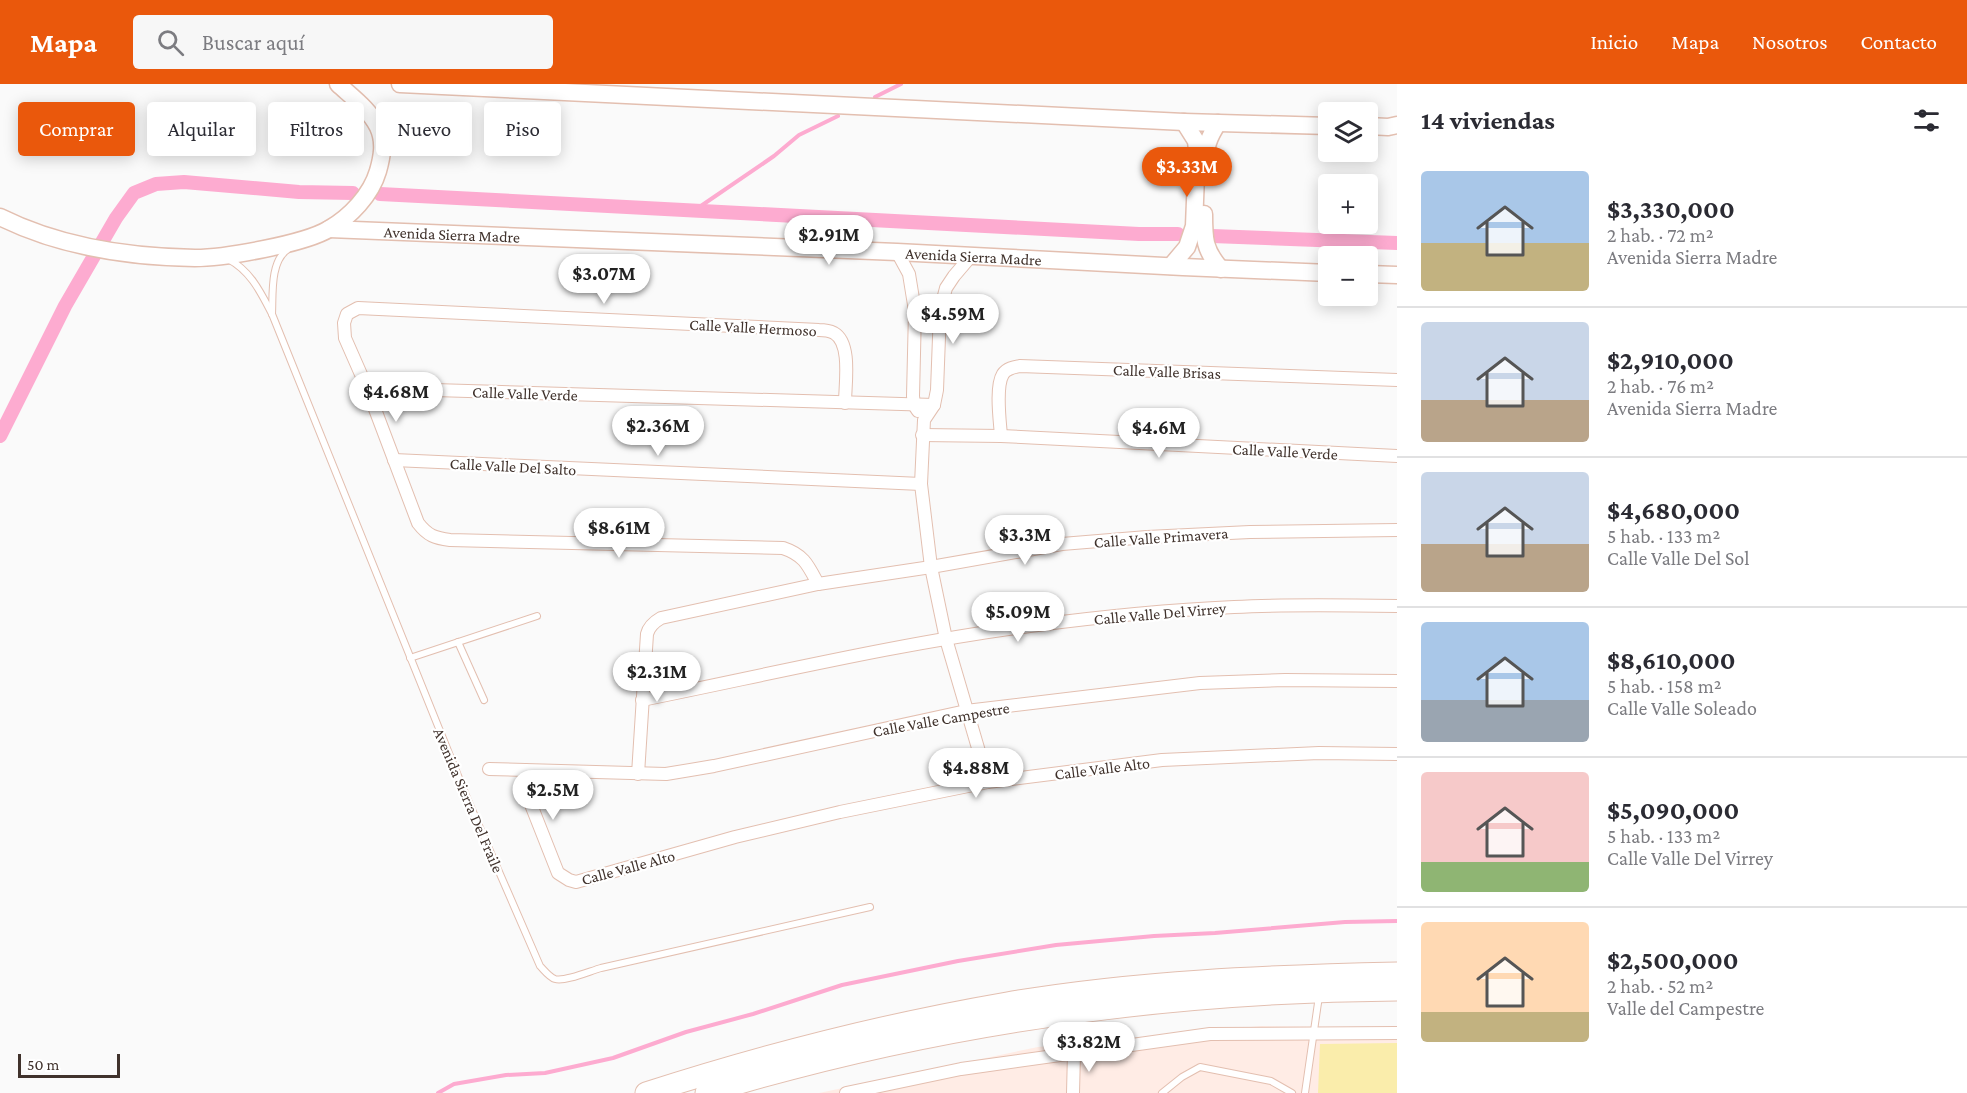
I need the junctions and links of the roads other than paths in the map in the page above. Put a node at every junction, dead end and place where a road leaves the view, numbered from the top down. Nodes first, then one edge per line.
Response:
1 (338, 84) edge
2 (400, 84) edge
3 (1184, 122) junction
4 (1218, 123) junction
5 (1394, 123) edge
6 (1378, 125) edge
7 (1318, 126) edge
8 (0, 217) edge
9 (323, 232) junction
10 (897, 252) junction
11 (220, 255) junction
12 (971, 256) junction
13 (1171, 266) junction
14 (1221, 269) junction
15 (1318, 273) edge
16 (1378, 274) edge
17 (1397, 275) edge
18 (915, 311) junction
19 (940, 311) junction
20 (272, 314) junction
21 (1397, 380) edge
22 (367, 388) junction
23 (845, 403) junction
24 (914, 405) junction
25 (934, 405) junction
26 (924, 420) junction
27 (922, 435) junction
28 (1001, 436) junction
29 (1397, 456) edge
30 (394, 460) junction
31 (921, 484) junction
32 (1397, 530) edge
33 (931, 567) junction
34 (818, 584) junction
35 (1397, 606) edge
36 (537, 616) dead end
37 (946, 639) junction
38 (458, 642) junction
39 (410, 658) junction
40 (1397, 681) edge
41 (484, 700) dead end
42 (642, 700) junction
43 (966, 711) junction
44 (1397, 754) edge
45 (489, 769) dead end
46 (525, 770) junction
47 (638, 774) junction
48 (988, 782) junction
49 (870, 907) dead end
50 (1397, 973) edge
51 (1397, 990) edge
52 (1319, 991) junction
53 (1314, 1033) junction
54 (1397, 1033) edge
55 (1074, 1053) junction
56 (646, 1093) edge
57 (706, 1093) edge
58 (846, 1093) edge
59 (1072, 1093) edge
60 (1162, 1093) edge
61 (1292, 1093) edge
62 (1305, 1093) edge

1 - 9 street
2 - 3 street
3 - 4 street
3 - 13 street
4 - 7 street
4 - 14 street
5 - 6 street
8 - 11 street
9 - 10 street, Avenida Sierra Madre
9 - 11 street
9 - 20 lane, Avenida Sierra Del Fraile
10 - 12 street, Avenida Sierra Madre
10 - 18 street
11 - 20 lane, Avenida Sierra Del Fraile
12 - 13 street, Avenida Sierra Madre
12 - 19 street
13 - 14 street, Avenida Sierra Madre
14 - 15 street, Avenida Sierra Madre
16 - 17 street
18 - 19 street
18 - 24 street
19 - 25 street
20 - 39 lane, Avenida Sierra Del Fraile
21 - 28 street, Calle Valle Brisas
22 - 23 street, Calle Valle Verde
22 - 23 street, Calle Valle Hermoso
22 - 30 street
23 - 24 street, Calle Valle Verde
24 - 25 street, Calle Valle Verde
24 - 26 street
25 - 26 street
26 - 27 street
27 - 28 street, Calle Valle Verde
27 - 31 street
28 - 29 street, Calle Valle Verde
30 - 31 street, Calle Valle Del Salto
30 - 34 street
31 - 33 street
32 - 33 street, Calle Valle Primavera
33 - 34 street, Calle Valle Primavera
33 - 37 street
34 - 42 street, Calle Valle Primavera
35 - 37 street, Calle Valle Del Virrey
36 - 38 lane
37 - 42 street, Calle Valle Del Virrey
37 - 43 street
38 - 39 lane
38 - 41 lane
39 - 49 lane, Avenida Sierra Del Fraile
40 - 43 street, Calle Valle Campestre
42 - 47 street
43 - 47 street, Calle Valle Campestre
43 - 48 street
44 - 48 street, Calle Valle Alto
45 - 46 street, Calle Valle Campestre
46 - 47 street, Calle Valle Campestre
46 - 48 street, Calle Valle Alto
50 - 56 highway
51 - 52 highway
52 - 53 lane
52 - 57 highway
53 - 54 street
53 - 55 street
53 - 62 lane
55 - 58 street
55 - 59 street
60 - 61 lane

